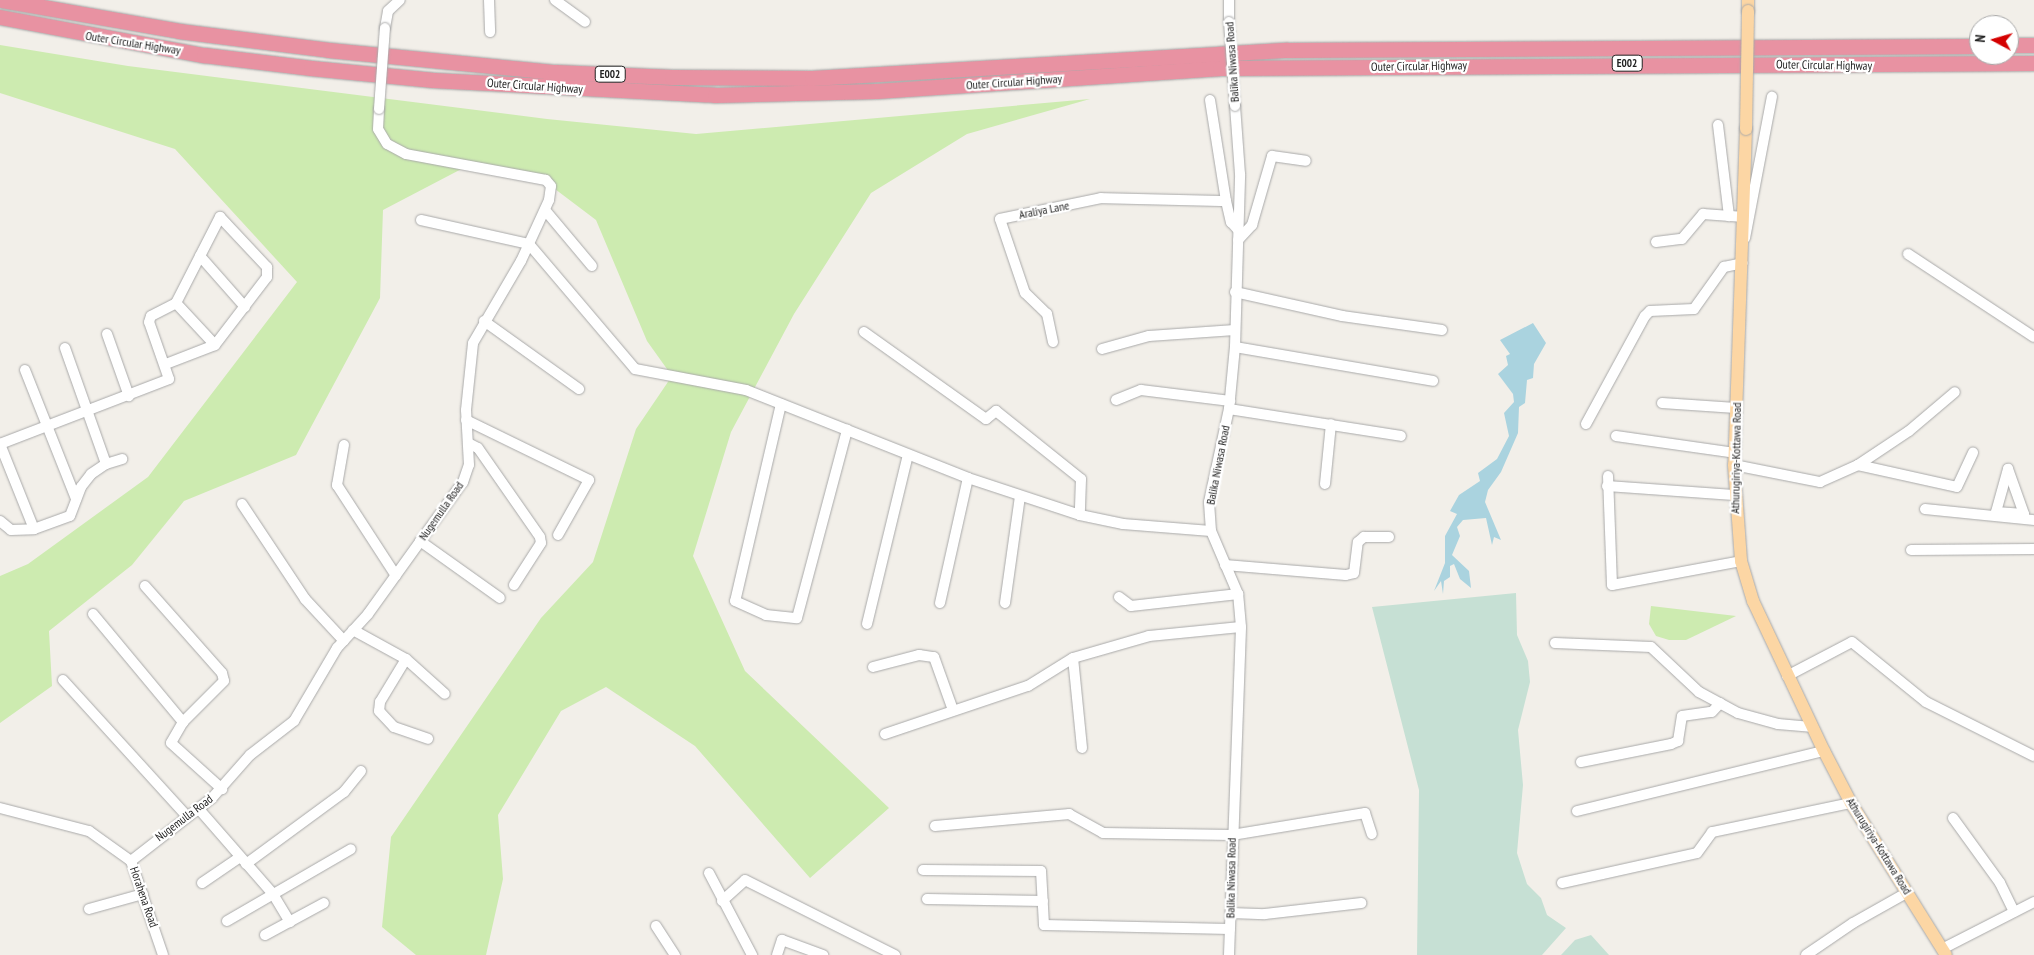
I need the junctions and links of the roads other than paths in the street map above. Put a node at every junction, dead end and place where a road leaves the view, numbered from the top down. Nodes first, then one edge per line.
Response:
1 (2, 0) edge
2 (400, 0) edge
3 (489, 0) edge
4 (555, 0) edge
5 (1229, 0) edge
6 (1748, 5) edge
7 (0, 18) edge
8 (586, 22) dead end
9 (490, 32) dead end
10 (2034, 45) edge
11 (1969, 46) edge
12 (2019, 46) edge
13 (2034, 62) edge
14 (1772, 97) dead end
15 (1210, 100) dead end
16 (1718, 125) dead end
17 (1306, 161) dead end
18 (1226, 202) junction
19 (545, 210) junction
20 (1729, 216) junction
21 (1744, 217) junction
22 (421, 220) dead end
23 (1239, 236) junction
24 (1656, 242) dead end
25 (529, 244) junction
26 (1744, 246) junction
27 (1908, 254) dead end
28 (200, 256) junction
29 (1743, 264) junction
30 (592, 266) dead end
31 (1235, 292) junction
32 (176, 303) junction
33 (245, 307) junction
34 (484, 322) junction
35 (1235, 330) junction
36 (1442, 330) dead end
37 (864, 332) dead end
38 (107, 334) dead end
39 (2034, 337) edge
40 (1053, 342) dead end
41 (215, 345) junction
42 (1235, 347) junction
43 (65, 348) dead end
44 (1102, 349) dead end
45 (166, 364) junction
46 (25, 370) dead end
47 (1433, 381) dead end
48 (579, 389) dead end
49 (1955, 392) dead end
50 (129, 396) junction
51 (1116, 400) dead end
52 (1662, 403) dead end
53 (781, 404) junction
54 (1229, 405) junction
55 (1736, 408) junction
56 (86, 412) junction
57 (466, 420) junction
58 (1331, 424) junction
59 (1586, 424) dead end
60 (47, 426) junction
61 (847, 430) junction
62 (1401, 436) dead end
63 (1616, 436) dead end
64 (468, 443) junction
65 (344, 445) dead end
66 (1973, 452) dead end
67 (908, 455) junction
68 (122, 459) dead end
69 (1734, 459) junction
70 (106, 464) junction
71 (1858, 465) junction
72 (968, 478) junction
73 (1325, 484) dead end
74 (1734, 495) junction
75 (1020, 496) junction
76 (76, 499) junction
77 (242, 504) dead end
78 (1925, 510) dead end
79 (1080, 515) junction
80 (2030, 518) edge
81 (0, 522) edge
82 (34, 529) junction
83 (1211, 531) junction
84 (558, 535) dead end
85 (1389, 536) dead end
86 (420, 541) junction
87 (2034, 549) edge
88 (1911, 550) dead end
89 (1741, 561) junction
90 (1225, 565) junction
91 (396, 576) junction
92 (514, 585) dead end
93 (145, 586) dead end
94 (1238, 594) junction
95 (1119, 597) dead end
96 (500, 598) dead end
97 (940, 603) dead end
98 (1005, 603) dead end
99 (93, 614) dead end
100 (867, 624) dead end
101 (1241, 627) junction
102 (354, 630) junction
103 (344, 640) junction
104 (1555, 643) dead end
105 (1073, 658) junction
106 (406, 659) junction
107 (873, 667) dead end
108 (1787, 676) junction
109 (63, 680) dead end
110 (445, 694) dead end
111 (1720, 703) junction
112 (953, 710) junction
113 (183, 722) junction
114 (1811, 727) junction
115 (885, 734) dead end
116 (428, 739) dead end
117 (1082, 748) dead end
118 (1824, 751) junction
119 (2034, 756) edge
120 (1581, 762) dead end
121 (361, 771) dead end
122 (222, 789) junction
123 (1851, 803) junction
124 (0, 808) edge
125 (198, 808) junction
126 (1577, 811) dead end
127 (186, 815) junction
128 (1953, 818) dead end
129 (935, 826) dead end
130 (1372, 834) dead end
131 (1232, 835) junction
132 (351, 849) dead end
133 (243, 860) junction
134 (131, 861) junction
135 (923, 870) dead end
136 (709, 873) dead end
137 (202, 883) dead end
138 (1562, 883) dead end
139 (1908, 892) junction
140 (143, 894) junction
141 (273, 894) junction
142 (927, 899) dead end
143 (722, 901) junction
144 (1043, 901) junction
145 (2034, 902) edge
146 (324, 903) dead end
147 (1361, 904) dead end
148 (89, 909) dead end
149 (2014, 912) junction
150 (1232, 913) junction
151 (227, 921) dead end
152 (290, 922) junction
153 (656, 926) dead end
154 (1230, 929) junction
155 (265, 935) dead end
156 (1944, 952) edge
157 (164, 955) edge
158 (675, 955) edge
159 (752, 955) edge
160 (777, 955) edge
161 (823, 955) edge
162 (895, 955) edge
163 (1229, 955) edge
164 (1806, 955) edge

1 - 11 highway, Outer Circular Highway / E002
2 - 19 street, Nugemulla Road, bridge
3 - 9 street
4 - 8 street
5 - 23 street, Balika Niwasa Road, bridge
6 - 21 main road, Athurugiriya-Kottawa Road, bridge
7 - 13 highway, Outer Circular Highway / E002
10 - 12 highway
14 - 26 street
15 - 18 street
16 - 20 street
17 - 23 street
18 - 23 street
18 - 40 street, Araliya Lane
19 - 25 street, Nugemulla Road
19 - 30 street
20 - 21 street
20 - 24 street
21 - 26 main road, Athurugiriya-Kottawa Road
22 - 25 street
23 - 31 street, Balika Niwasa Road
25 - 34 street, Nugemulla Road
25 - 53 street
26 - 29 main road, Athurugiriya-Kottawa Road
27 - 39 street
28 - 32 street
28 - 33 street
28 - 33 street
29 - 55 main road, Athurugiriya-Kottawa Road
29 - 59 street
31 - 35 street, Balika Niwasa Road
31 - 36 street
32 - 41 street
32 - 45 street
33 - 41 street
34 - 48 street
34 - 57 street, Nugemulla Road
35 - 42 street, Balika Niwasa Road
35 - 44 street
37 - 79 street
38 - 50 street
41 - 45 street
42 - 47 street
42 - 54 street, Balika Niwasa Road
43 - 56 street
45 - 50 street
46 - 60 street
49 - 71 street
50 - 56 street
51 - 54 street
52 - 55 street
53 - 61 street
53 - 61 street
54 - 58 street
54 - 83 street, Balika Niwasa Road
55 - 69 main road, Athurugiriya-Kottawa Road
56 - 60 street
56 - 70 street
57 - 64 street, Nugemulla Road
57 - 84 street
58 - 62 street
58 - 73 street
60 - 76 street
60 - 82 street
61 - 67 street
63 - 69 street
64 - 86 street, Nugemulla Road
64 - 92 street
65 - 91 street
66 - 71 street
67 - 72 street
67 - 100 street
68 - 70 street
69 - 71 street
69 - 74 main road, Athurugiriya-Kottawa Road
70 - 76 street
72 - 75 street
72 - 97 street
74 - 89 main road, Athurugiriya-Kottawa Road
74 - 89 street
75 - 79 street
75 - 98 street
76 - 82 street
77 - 103 street
78 - 80 street
79 - 83 street
81 - 82 street
83 - 90 street, Balika Niwasa Road
85 - 90 street
86 - 91 street, Nugemulla Road
86 - 96 street
87 - 88 street
89 - 108 main road, Athurugiriya-Kottawa Road
90 - 94 street, Balika Niwasa Road
91 - 102 street, Nugemulla Road
93 - 113 street
94 - 95 street
94 - 101 street, Balika Niwasa Road
99 - 113 street
101 - 105 street
101 - 131 street, Balika Niwasa Road
102 - 103 street, Nugemulla Road
102 - 106 street
103 - 122 street, Nugemulla Road
104 - 111 street
105 - 112 street
105 - 117 street
106 - 110 street
106 - 116 street
107 - 112 street
108 - 114 main road, Athurugiriya-Kottawa Road
108 - 119 street
109 - 127 street
111 - 114 street
111 - 120 street
112 - 115 street
113 - 122 street
114 - 118 main road, Athurugiriya-Kottawa Road
118 - 123 main road, Athurugiriya-Kottawa Road
118 - 126 street
121 - 133 street
122 - 125 street, Nugemulla Road
123 - 138 street
123 - 139 main road, Athurugiriya-Kottawa Road
124 - 134 street, Horahena Road
125 - 127 street, Nugemulla Road
125 - 133 street
127 - 134 street, Nugemulla Road
128 - 149 street
129 - 131 street
130 - 131 street
131 - 150 street, Balika Niwasa Road
132 - 141 street
133 - 137 street
133 - 141 street
134 - 140 street, Horahena Road
135 - 144 street
136 - 143 street
139 - 156 main road, Athurugiriya-Kottawa Road
139 - 164 street
140 - 148 street
140 - 157 street, Horahena Road
141 - 151 street
141 - 152 street
142 - 144 street
143 - 159 street
143 - 162 street
144 - 154 street
145 - 149 street
146 - 152 street
147 - 150 street
149 - 156 street
150 - 154 street, Balika Niwasa Road
152 - 155 street
153 - 158 street
154 - 163 street, Balika Niwasa Road
160 - 161 street

